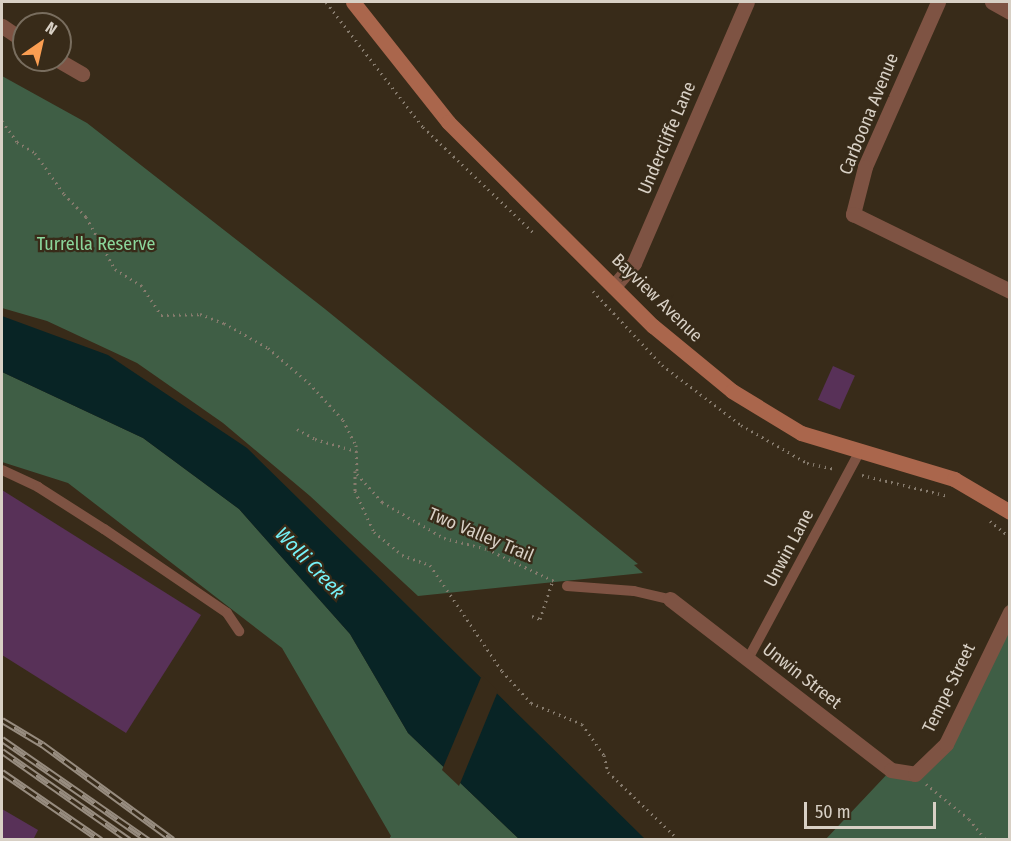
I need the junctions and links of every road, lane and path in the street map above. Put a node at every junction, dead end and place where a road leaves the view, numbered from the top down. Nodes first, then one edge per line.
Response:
1 (353, 2) edge
2 (747, 2) edge
3 (938, 2) edge
4 (992, 2) edge
5 (1010, 12) edge
6 (72, 68) edge
7 (82, 74) dead end
8 (2, 122) edge
9 (615, 285) junction
10 (1010, 291) edge
11 (297, 429) dead end
12 (356, 451) junction
13 (859, 453) junction
14 (355, 459) junction
15 (2, 471) edge
16 (1010, 512) edge
17 (553, 580) junction
18 (567, 586) joint
19 (670, 599) joint
20 (1010, 612) edge
21 (532, 616) dead end
22 (239, 632) dead end
23 (748, 659) junction
24 (915, 774) junction
25 (679, 840) edge
26 (986, 840) edge

1 - 9 main road, Bayview Avenue
2 - 9 street, Undercliffe Lane
3 - 10 street, Carboona Avenue
4 - 5 street
6 - 7 street
8 - 12 path
9 - 13 main road, Bayview Avenue
11 - 12 path
12 - 14 path
13 - 16 main road, Bayview Avenue
13 - 23 lane, Unwin Lane
14 - 17 path, Two Valley Trail
14 - 25 path
15 - 22 lane
17 - 18 path, Two Valley Trail
17 - 21 path
18 - 19 lane
19 - 23 street, Unwin Street
20 - 24 street, Tempe Street
23 - 24 street, Unwin Street
24 - 26 path

